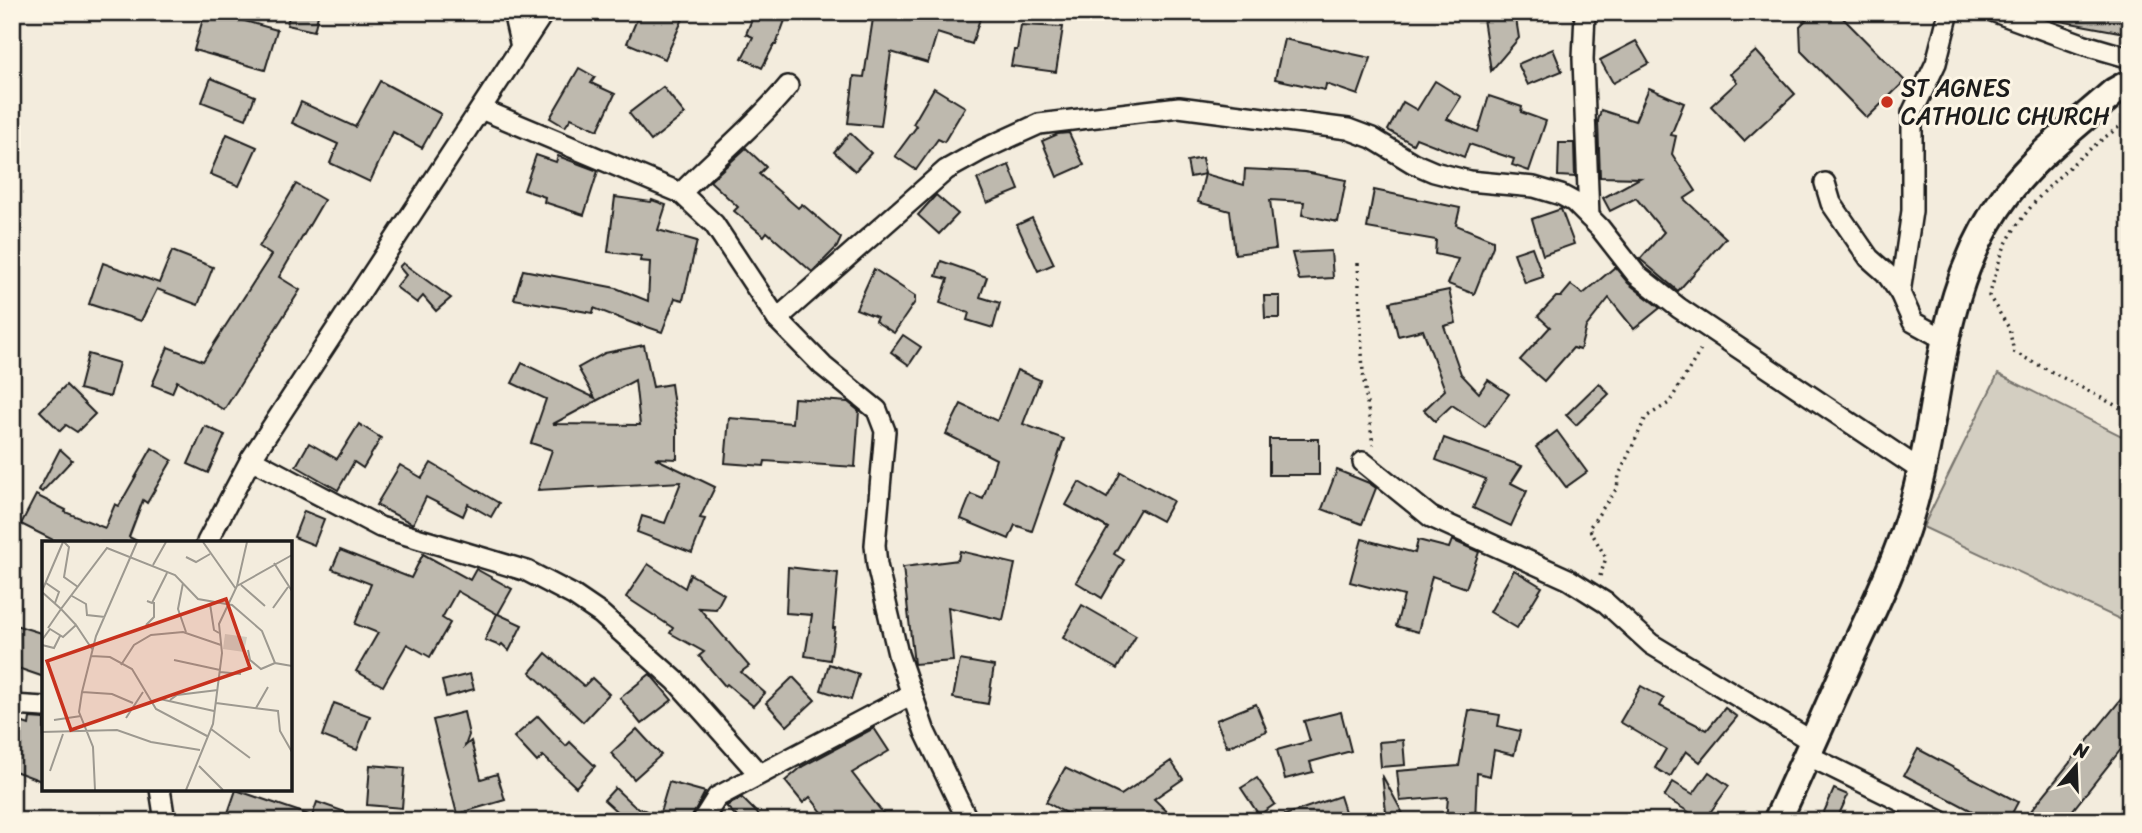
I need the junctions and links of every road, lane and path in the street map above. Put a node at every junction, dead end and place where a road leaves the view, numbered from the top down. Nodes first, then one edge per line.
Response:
1 (513, 12) edge
2 (544, 12) edge
3 (1585, 12) edge
4 (1949, 12) edge
5 (1995, 12) edge
6 (521, 47) junction
7 (2130, 58) edge
8 (2130, 83) edge
9 (788, 86) dead end
10 (481, 109) junction
11 (2130, 119) edge
12 (1825, 183) dead end
13 (681, 193) junction
14 (1589, 217) junction
15 (1357, 263) dead end
16 (1900, 293) junction
17 (777, 319) junction
18 (1713, 329) junction
19 (1944, 339) junction
20 (2130, 413) edge
21 (251, 459) junction
22 (1363, 462) dead end
23 (1922, 471) junction
24 (1380, 478) junction
25 (208, 541) edge
26 (1600, 599) junction
27 (912, 694) junction
28 (12, 705) edge
29 (42, 707) edge
30 (1810, 749) junction
31 (759, 774) junction
32 (160, 791) edge
33 (164, 821) edge
34 (702, 821) edge
35 (968, 821) edge
36 (1777, 821) edge
37 (1941, 821) edge

1 - 6 street
2 - 6 street
3 - 14 street
4 - 16 street
5 - 7 street
6 - 10 street
8 - 19 main road
9 - 13 street
10 - 13 street
10 - 21 street
11 - 20 path
12 - 16 street
13 - 17 street
14 - 17 street
14 - 18 street
15 - 24 path
16 - 19 street
17 - 27 street
18 - 23 street
18 - 26 path
19 - 23 main road
21 - 25 street
21 - 31 street
22 - 24 street
23 - 30 main road
24 - 26 street
26 - 30 street
27 - 31 street
27 - 35 street
28 - 29 street
30 - 36 main road
30 - 37 street
31 - 34 street
32 - 33 street

